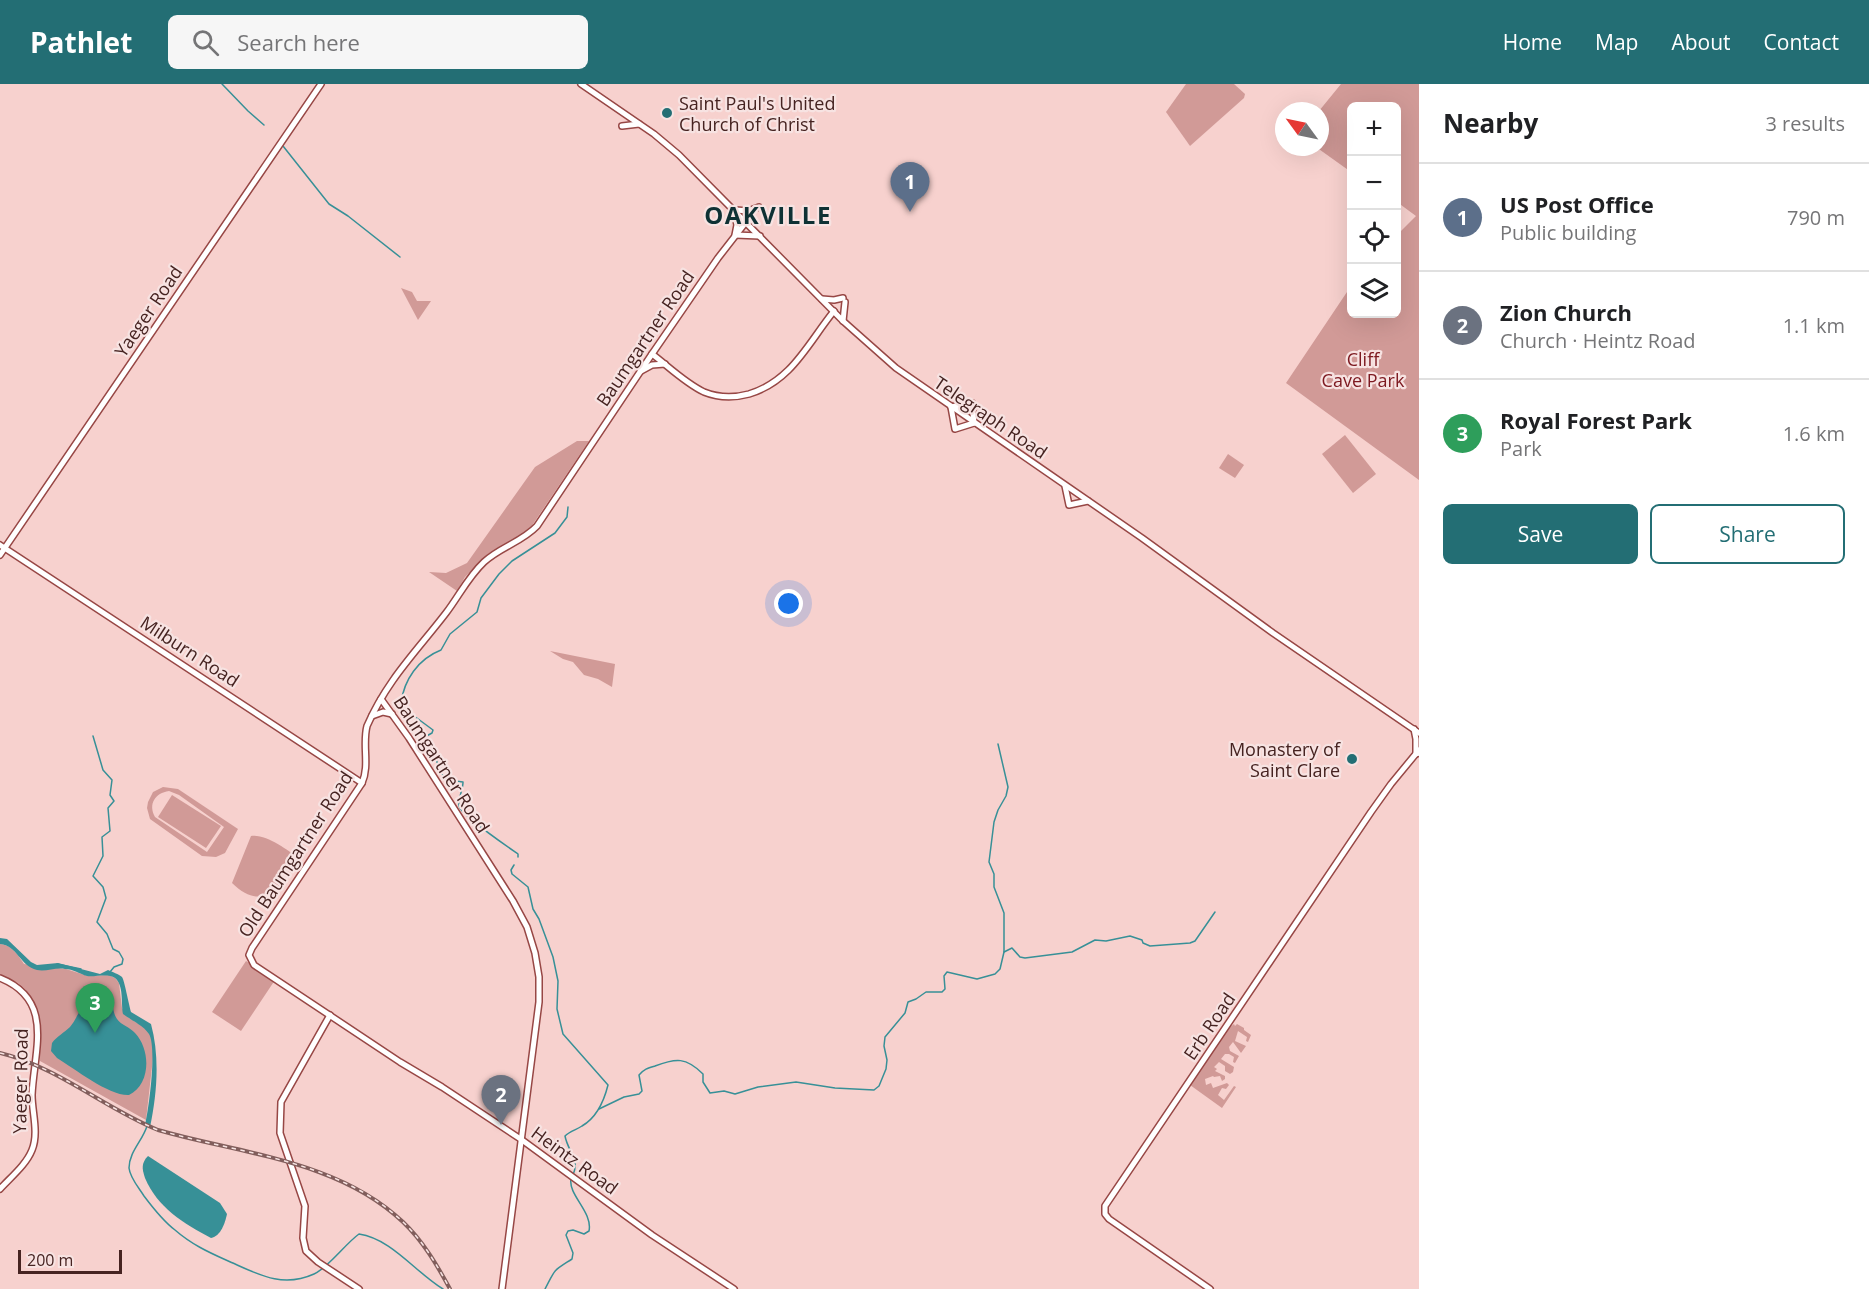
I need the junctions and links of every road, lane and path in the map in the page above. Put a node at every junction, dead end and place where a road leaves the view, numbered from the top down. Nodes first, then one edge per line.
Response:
1 (321, 84) edge
2 (581, 84) edge
3 (639, 124) junction
4 (622, 126) dead end
5 (759, 207) dead end
6 (734, 210) junction
7 (746, 222) junction
8 (735, 235) junction
9 (760, 236) junction
10 (822, 299) junction
11 (834, 311) junction
12 (843, 321) junction
13 (652, 354) junction
14 (665, 364) junction
15 (640, 371) junction
16 (951, 407) junction
17 (974, 423) junction
18 (1064, 485) junction
19 (1088, 501) junction
20 (2, 546) edge
21 (0, 555) edge
22 (388, 688) junction
23 (381, 699) junction
24 (392, 712) junction
25 (372, 716) junction
26 (1416, 731) edge
27 (1418, 753) edge
28 (363, 783) junction
29 (249, 957) joint
30 (0, 978) edge
31 (330, 1015) junction
32 (522, 1140) junction
33 (534, 1148) junction
34 (520, 1156) junction
35 (0, 1189) edge
36 (359, 1289) edge
37 (502, 1289) edge
38 (734, 1289) edge
39 (1210, 1289) edge

1 - 20 street, Yaeger Road
2 - 3 street, Telegraph Road
3 - 4 street
3 - 6 street, Telegraph Road
5 - 6 street
6 - 7 street, Telegraph Road
6 - 8 street
7 - 8 street, Baumgartner Road
7 - 9 street, Telegraph Road
8 - 9 street
8 - 13 street, Baumgartner Road
9 - 10 street, Telegraph Road
10 - 11 street, Telegraph Road
10 - 12 street
11 - 12 street, Telegraph Road
11 - 14 street
12 - 16 street, Telegraph Road
13 - 14 street
13 - 15 street, Baumgartner Road
14 - 15 street
15 - 22 street, Baumgartner Road
16 - 17 street, Telegraph Road
16 - 17 street
16 - 17 street
17 - 18 street, Telegraph Road
18 - 19 street, Telegraph Road
18 - 19 street
19 - 26 street, Telegraph Road
20 - 21 street, Yaeger Road
20 - 28 street, Milburn Road
22 - 23 street, Baumgartner Road
22 - 24 street
23 - 24 street, Baumgartner Road
23 - 25 street, Old Baumgartner Road
24 - 25 street
24 - 32 street, Baumgartner Road
25 - 28 street, Old Baumgartner Road
26 - 27 street
27 - 39 street, Erb Road
28 - 29 street, Old Baumgartner Road
29 - 31 street, Heintz Road
30 - 35 street, Yaeger Road
31 - 32 street, Heintz Road
31 - 36 street
32 - 33 street, Heintz Road
32 - 34 street, Baumgartner Road
33 - 34 street
33 - 38 street, Heintz Road
34 - 37 street, Baumgartner Road

